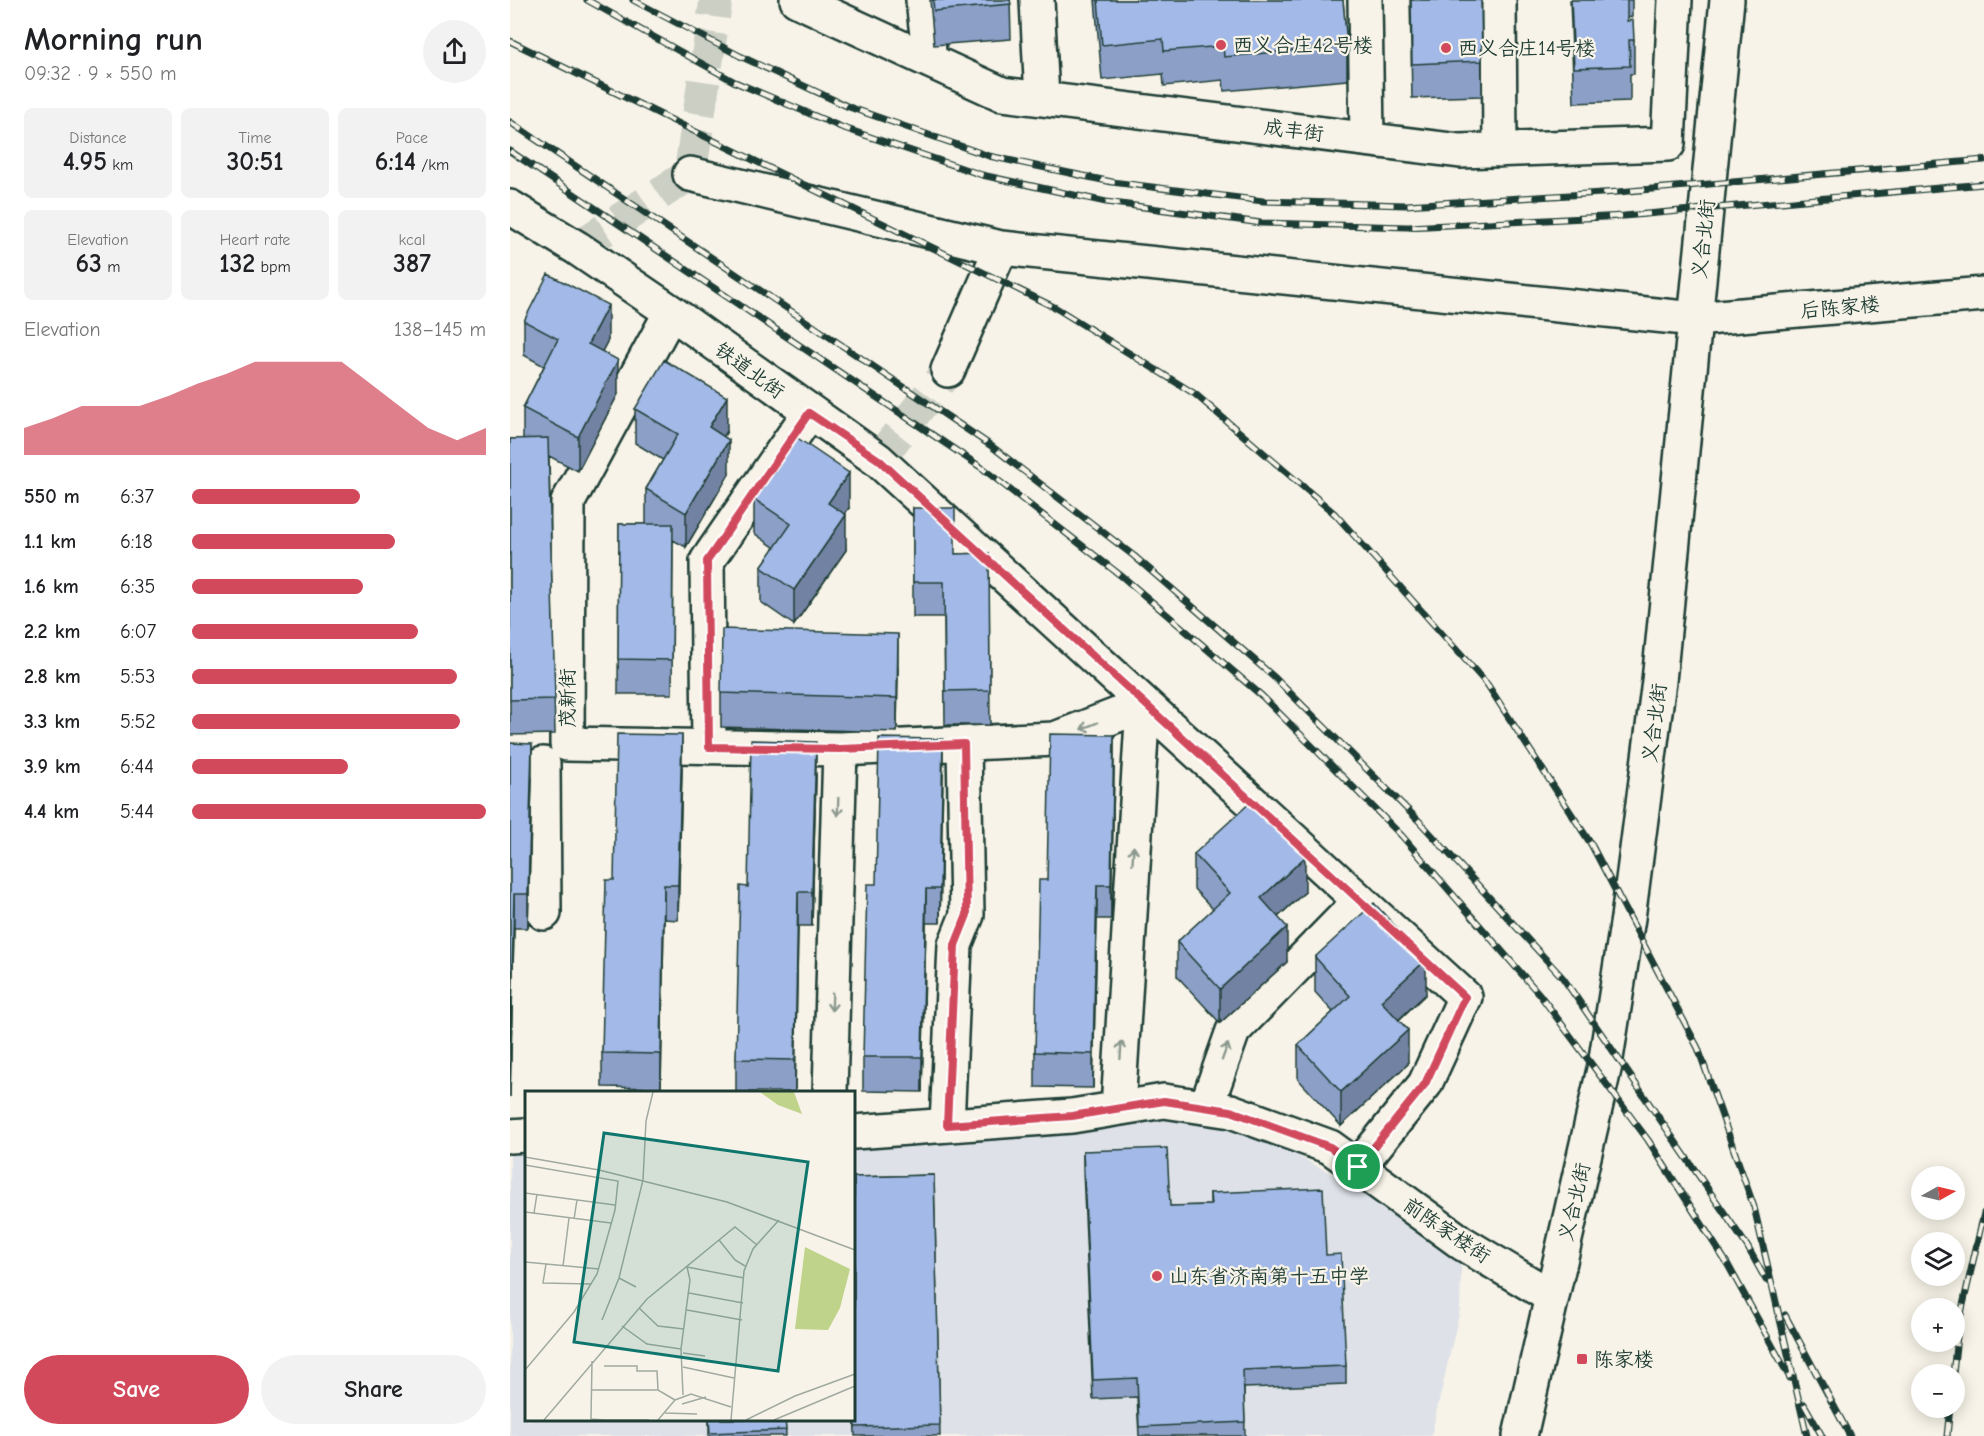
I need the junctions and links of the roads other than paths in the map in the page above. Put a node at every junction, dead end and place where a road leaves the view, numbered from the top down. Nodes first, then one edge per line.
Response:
1 (797, 0) edge
2 (923, 0) edge
3 (1037, 0) edge
4 (1365, 0) edge
5 (1499, 0) edge
6 (1675, 0) edge
7 (1727, 0) edge
8 (930, 61) junction
9 (1042, 99) junction
10 (1367, 139) junction
11 (1500, 150) junction
12 (690, 174) dead end
13 (510, 207) edge
14 (1001, 248) junction
15 (1984, 294) edge
16 (671, 312) junction
17 (1695, 320) junction
18 (948, 370) tunnel mouth
19 (809, 413) junction
20 (1143, 705) junction
21 (964, 744) junction
22 (709, 747) junction
23 (840, 749) junction
24 (555, 754) junction
25 (510, 767) edge
26 (1360, 901) junction
27 (544, 914) dead end
28 (830, 1091) edge
29 (1206, 1107) junction
30 (1118, 1108) junction
31 (947, 1125) junction
32 (855, 1132) edge
33 (525, 1135) edge
34 (510, 1136) edge
35 (1358, 1167) junction
36 (1552, 1297) junction
37 (1520, 1436) edge

1 - 8 street, 成丰街
2 - 8 street
3 - 9 street
4 - 10 street
5 - 11 street
6 - 11 street, 成丰街
7 - 17 street, 义合北街
8 - 9 street, 成丰街
9 - 10 street, 成丰街
10 - 11 street, 成丰街
12 - 14 street, 后陈家楼
13 - 16 street, 铁道北街
14 - 17 street, 后陈家楼
14 - 18 street
15 - 17 street, 后陈家楼
16 - 19 street, 铁道北街
16 - 24 street, 茂新街
17 - 36 street, 义合北街
19 - 20 street, 铁道北街
19 - 22 street
20 -> 21 street, 茂新街
20 - 26 street, 铁道北街
30 -> 20 street
21 - 23 street, 茂新街
21 - 31 street
22 - 23 street, 茂新街
22 - 24 street, 茂新街
23 -> 28 street
24 - 25 street
24 - 27 street
29 -> 26 street
26 - 35 street, 铁道北街
29 - 30 street, 前陈家楼街
29 - 35 street, 前陈家楼街
30 - 31 street, 前陈家楼街
31 - 32 street, 前陈家楼街
33 - 34 street
35 - 36 street, 前陈家楼街
36 - 37 street, 义合北街

